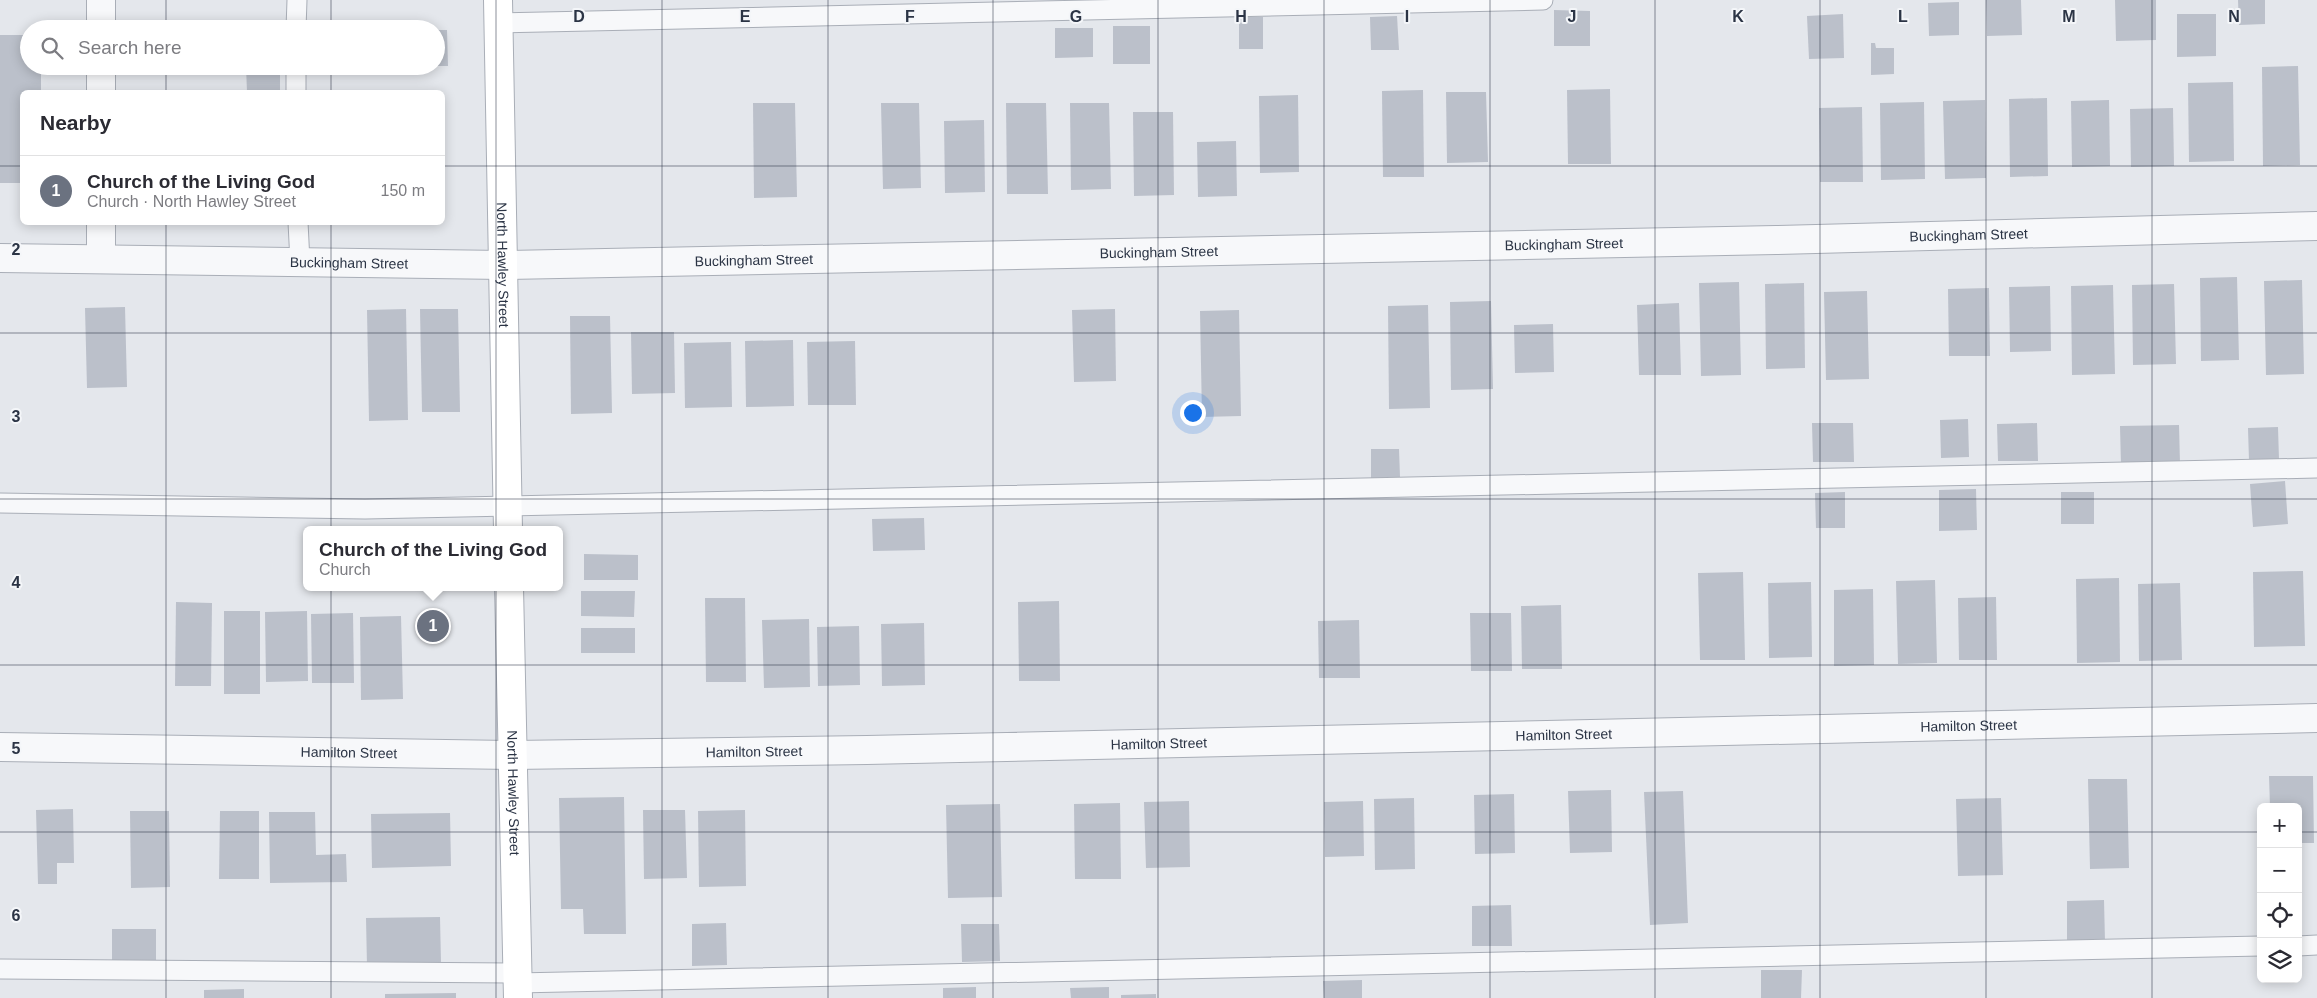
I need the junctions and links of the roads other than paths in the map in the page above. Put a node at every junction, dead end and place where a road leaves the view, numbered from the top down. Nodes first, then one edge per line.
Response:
1 (101, 0) edge
2 (297, 0) edge
3 (1543, 0) edge
4 (498, 12) edge
5 (101, 20) edge
6 (296, 20) edge
7 (101, 75) edge
8 (296, 75) edge
9 (101, 90) edge
10 (296, 90) edge
11 (101, 225) edge
12 (298, 225) edge
13 (2317, 226) edge
14 (0, 258) edge
15 (101, 259) junction
16 (300, 262) junction
17 (503, 266) junction
18 (2317, 468) edge
19 (0, 503) edge
20 (508, 518) edge
21 (509, 591) edge
22 (2317, 718) edge
23 (0, 747) edge
24 (513, 756) junction
25 (2317, 945) edge
26 (2257, 946) edge
27 (2302, 946) edge
28 (0, 969) edge
29 (517, 985) edge

1 - 5 street
2 - 6 lane
3 - 4 lane
4 - 17 street, North Hawley Street
7 - 9 street
8 - 10 lane
11 - 15 street
12 - 16 lane
13 - 17 street, Buckingham Street
14 - 15 street, Buckingham Street
15 - 16 street, Buckingham Street
16 - 17 street, Buckingham Street
17 - 20 street, North Hawley Street
18 - 20 lane
19 - 20 lane
21 - 24 street, North Hawley Street
22 - 24 street, Hamilton Street
23 - 24 street, Hamilton Street
24 - 29 street, North Hawley Street
25 - 27 lane
26 - 29 lane
28 - 29 lane

